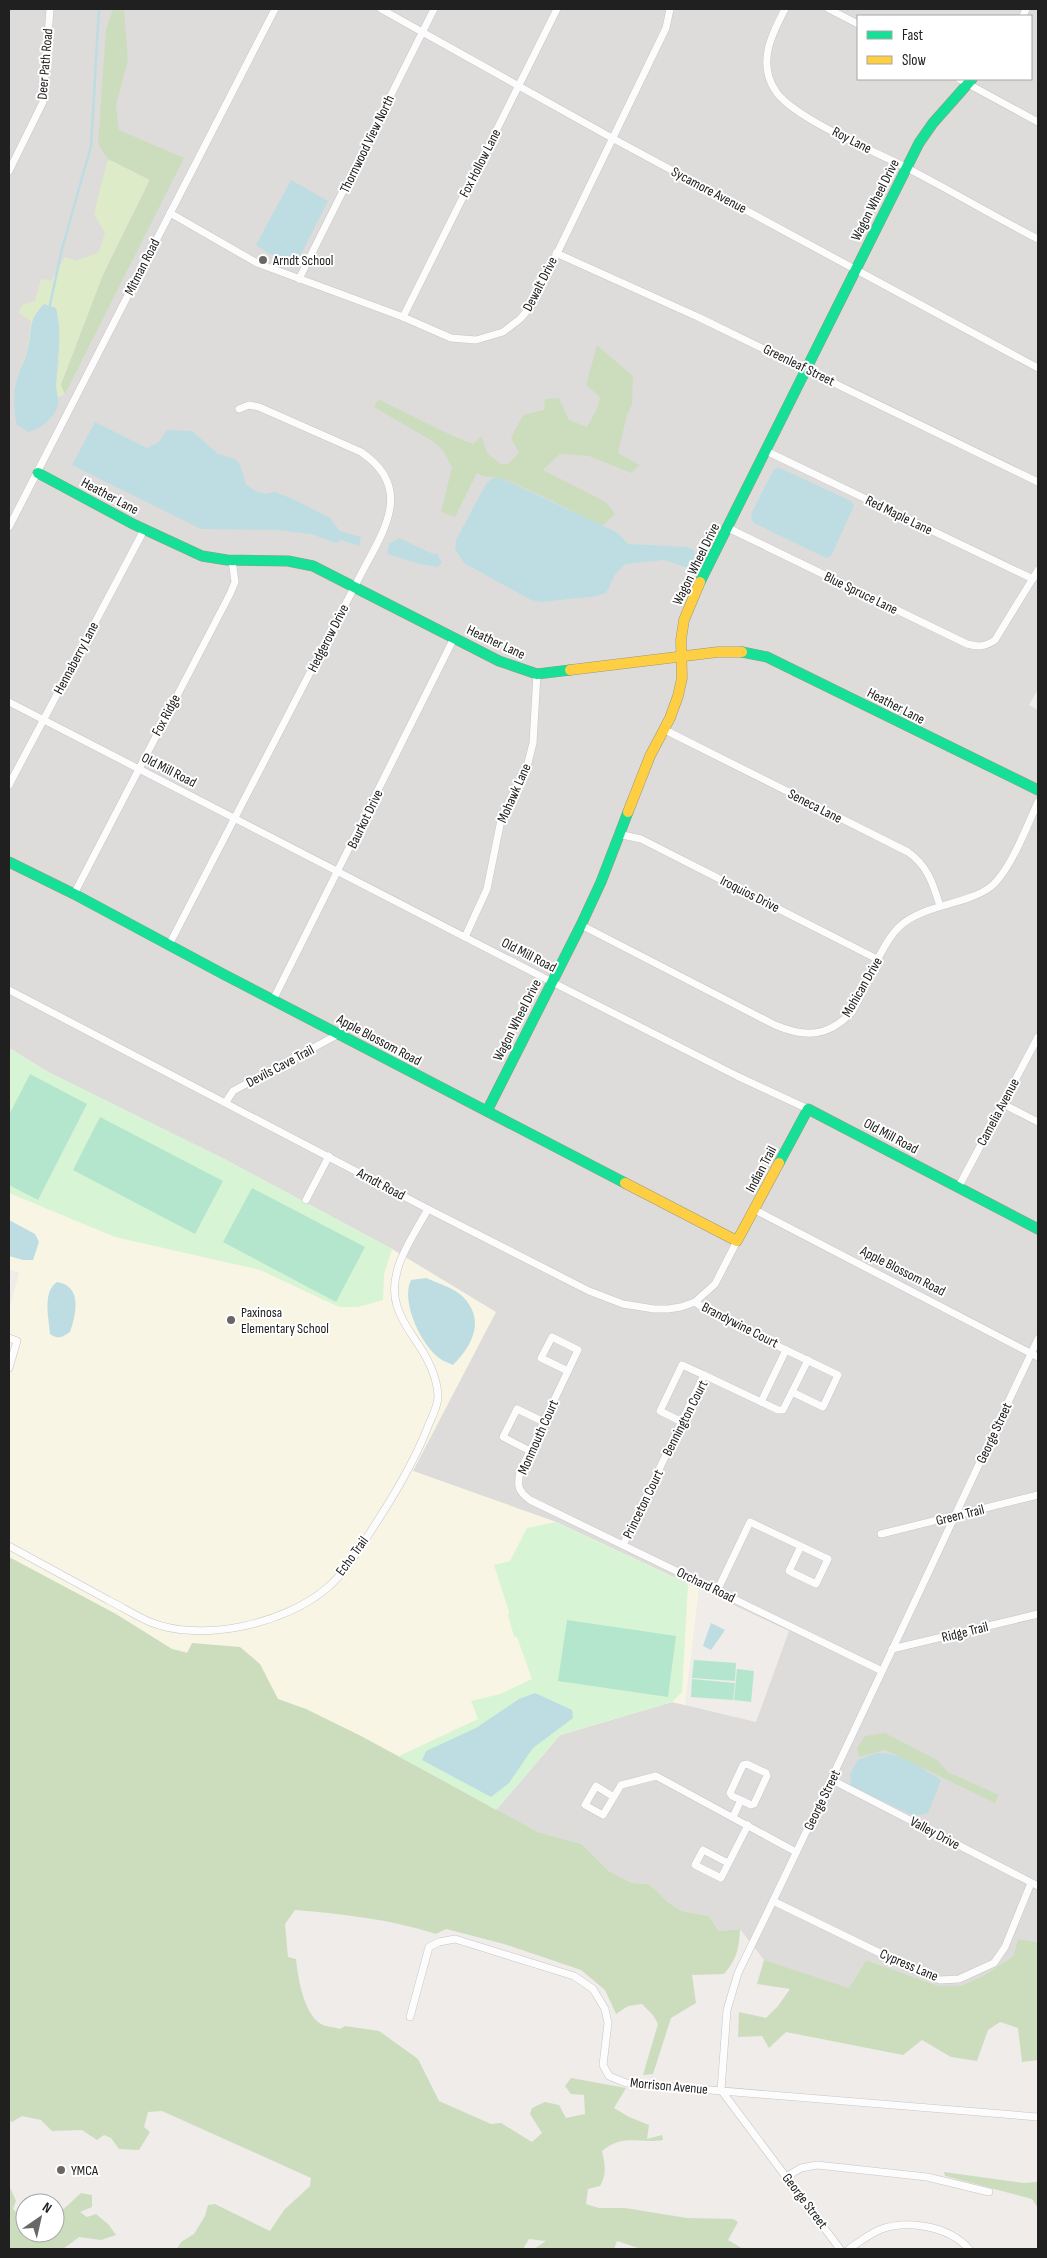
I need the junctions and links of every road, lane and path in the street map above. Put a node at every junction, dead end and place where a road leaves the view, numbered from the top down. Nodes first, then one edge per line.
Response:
1 (50, 9) edge
2 (275, 9) edge
3 (381, 9) edge
4 (434, 9) edge
5 (557, 9) edge
6 (670, 9) edge
7 (786, 9) edge
8 (829, 9) edge
9 (857, 23) edge
10 (422, 32) junction
11 (966, 80) edge
12 (519, 86) junction
13 (1038, 122) edge
14 (612, 138) junction
15 (906, 167) junction
16 (9, 171) edge
17 (170, 213) junction
18 (1038, 239) edge
19 (556, 253) junction
20 (855, 269) junction
21 (299, 279) junction
22 (402, 317) junction
23 (806, 368) junction
24 (1038, 368) edge
25 (239, 409) dead end
26 (766, 451) junction
27 (38, 473) junction
28 (1038, 482) edge
29 (9, 527) edge
30 (728, 528) junction
31 (144, 530) junction
32 (232, 560) junction
33 (1038, 570) edge
34 (1033, 579) junction
35 (354, 588) junction
36 (454, 638) junction
37 (682, 658) junction
38 (537, 674) junction
39 (9, 702) edge
40 (44, 720) junction
41 (665, 730) junction
42 (137, 770) junction
43 (9, 785) edge
44 (1038, 790) edge
45 (1038, 802) edge
46 (234, 818) junction
47 (618, 834) junction
48 (9, 862) edge
49 (338, 872) junction
50 (74, 894) junction
51 (940, 906) junction
52 (581, 925) junction
53 (465, 937) junction
54 (169, 945) junction
55 (879, 960) junction
56 (552, 982) junction
57 (9, 990) edge
58 (274, 998) junction
59 (339, 1034) junction
60 (1038, 1037) edge
61 (226, 1102) junction
62 (1003, 1104) junction
63 (808, 1109) junction
64 (487, 1111) junction
65 (1038, 1122) edge
66 (329, 1156) junction
67 (958, 1188) junction
68 (306, 1200) dead end
69 (428, 1209) junction
70 (755, 1210) junction
71 (1038, 1229) edge
72 (737, 1241) junction
73 (695, 1302) junction
74 (9, 1338) edge
75 (1038, 1339) edge
76 (786, 1350) junction
77 (1035, 1355) edge
78 (808, 1360) junction
79 (9, 1368) edge
80 (568, 1371) junction
81 (704, 1375) junction
82 (792, 1392) junction
83 (761, 1402) junction
84 (544, 1422) junction
85 (682, 1422) junction
86 (530, 1451) junction
87 (663, 1462) joint
88 (1038, 1495) edge
89 (530, 1500) joint
90 (954, 1517) junction
91 (881, 1534) dead end
92 (623, 1545) junction
93 (9, 1546) edge
94 (801, 1546) junction
95 (717, 1591) junction
96 (1038, 1614) edge
97 (892, 1649) junction
98 (882, 1671) junction
99 (832, 1780) junction
100 (614, 1797) dead end
101 (741, 1800) junction
102 (732, 1817) junction
103 (748, 1825) junction
104 (796, 1852) junction
105 (728, 1863) junction
106 (1034, 1884) edge
107 (773, 1901) junction
108 (410, 2016) dead end
109 (721, 2090) junction
110 (1038, 2117) edge
111 (786, 2177) junction
112 (989, 2192) dead end
113 (840, 2249) edge
114 (849, 2249) edge
115 (969, 2249) edge

1 - 16 street, Deer Path Road
2 - 17 street, Mitman Road
3 - 10 street, Sycamore Avenue
4 - 10 street, Thornwood View North
5 - 12 street, Fox Hollow Lane
6 - 14 street, Dewalt Drive
7 - 15 street, Roy Lane
8 - 9 street
10 - 12 street, Sycamore Avenue
10 - 21 street, Thornwood View North
11 - 13 street
11 - 15 street, Wagon Wheel Drive
12 - 14 street, Sycamore Avenue
12 - 22 street, Fox Hollow Lane
14 - 19 street, Dewalt Drive
14 - 20 street, Sycamore Avenue
15 - 18 street, Roy Lane
15 - 20 street, Wagon Wheel Drive
17 - 21 street, Dewalt Drive
17 - 27 street, Mitman Road
19 - 22 street, Dewalt Drive
19 - 23 street, Greenleaf Street
20 - 23 street, Wagon Wheel Drive
20 - 24 street, Sycamore Avenue
21 - 22 street, Dewalt Drive
23 - 26 street, Wagon Wheel Drive
23 - 28 street, Greenleaf Street
25 - 35 street, Hedgerow Drive
26 - 30 street, Wagon Wheel Drive
26 - 34 street, Red Maple Lane
27 - 29 street, Mitman Road
27 - 31 street, Heather Lane
30 - 34 street, Blue Spruce Lane
30 - 37 street, Wagon Wheel Drive
31 - 32 street, Heather Lane
31 - 40 street, Hennaberry Lane
32 - 35 street, Heather Lane
32 - 42 street, Fox Ridge
33 - 34 street
35 - 36 street, Heather Lane
35 - 46 street, Hedgerow Drive
36 - 38 street, Heather Lane
36 - 49 street, Baurkot Drive
37 - 38 street, Heather Lane
37 - 41 street, Wagon Wheel Drive
37 - 44 street, Heather Lane
38 - 53 street, Mohawk Lane
39 - 40 street, Old Mill Road
40 - 42 street, Old Mill Road
40 - 43 street, Hennaberry Lane
41 - 47 street, Wagon Wheel Drive
41 - 51 street, Seneca Lane
42 - 46 street, Old Mill Road
42 - 50 street, Fox Ridge
45 - 51 street, Mohican Drive
46 - 49 street, Old Mill Road
46 - 54 street, Hedgerow Drive
47 - 52 street, Wagon Wheel Drive
47 - 55 street, Iroquios Drive
48 - 50 street, Apple Blossom Road
49 - 53 street, Old Mill Road
49 - 58 street, Baurkot Drive
50 - 54 street, Apple Blossom Road
51 - 55 street, Mohican Drive
52 - 55 street, Mohican Drive
52 - 56 street, Wagon Wheel Drive
53 - 56 street, Old Mill Road
54 - 58 street, Apple Blossom Road
56 - 63 street, Old Mill Road
56 - 64 street, Wagon Wheel Drive
57 - 61 street, Arndt Road
58 - 59 street, Apple Blossom Road
59 - 61 street, Devils Cave Trail
59 - 64 street, Apple Blossom Road
60 - 62 street, Camelia Avenue
61 - 66 street, Arndt Road
62 - 65 street
62 - 67 street, Camelia Avenue
63 - 67 street, Old Mill Road
63 - 70 street, Indian Trail
64 - 72 street, Apple Blossom Road
66 - 68 street
66 - 69 street, Arndt Road
67 - 71 street, Old Mill Road
69 - 73 street, Arndt Road
69 - 93 street, Echo Trail
70 - 72 street, Indian Trail
70 - 77 street, Apple Blossom Road
72 - 73 street, Arndt Road
73 - 76 street, Brandywine Court
74 - 79 street
75 - 77 street, George Street
76 - 78 street
76 - 83 street, Brandywine Court
77 - 90 street, George Street
78 - 82 street
78 - 82 street
80 - 80 street, Monmouth Court
80 - 84 street, Monmouth Court
81 - 83 street, Bennington Court
81 - 85 street, Bennington Court
81 - 85 street
82 - 83 street, Bennington Court
84 - 86 street, Monmouth Court
84 - 86 street
85 - 87 street, Bennington Court
86 - 89 street, Monmouth Court
87 - 92 street, Princeton Court
88 - 90 street, Green Trail
89 - 92 street, Orchard Road
90 - 91 street, Green Trail
90 - 97 street, George Street
92 - 95 street, Orchard Road
94 - 94 street
94 - 95 street
95 - 98 street, Orchard Road
96 - 97 street, Ridge Trail
97 - 98 street, George Street
98 - 99 street, George Street
99 - 104 street, George Street
99 - 106 street, Valley Drive
100 - 102 street
101 - 101 street
101 - 102 street
102 - 103 street
103 - 104 street
103 - 105 street
104 - 107 street, George Street
105 - 105 street
106 - 107 street, Cypress Lane
107 - 109 street, George Street
108 - 109 street, Morrison Avenue
109 - 110 street, Morrison Avenue
109 - 111 street, George Street
111 - 112 street
111 - 113 street, George Street
114 - 115 street

